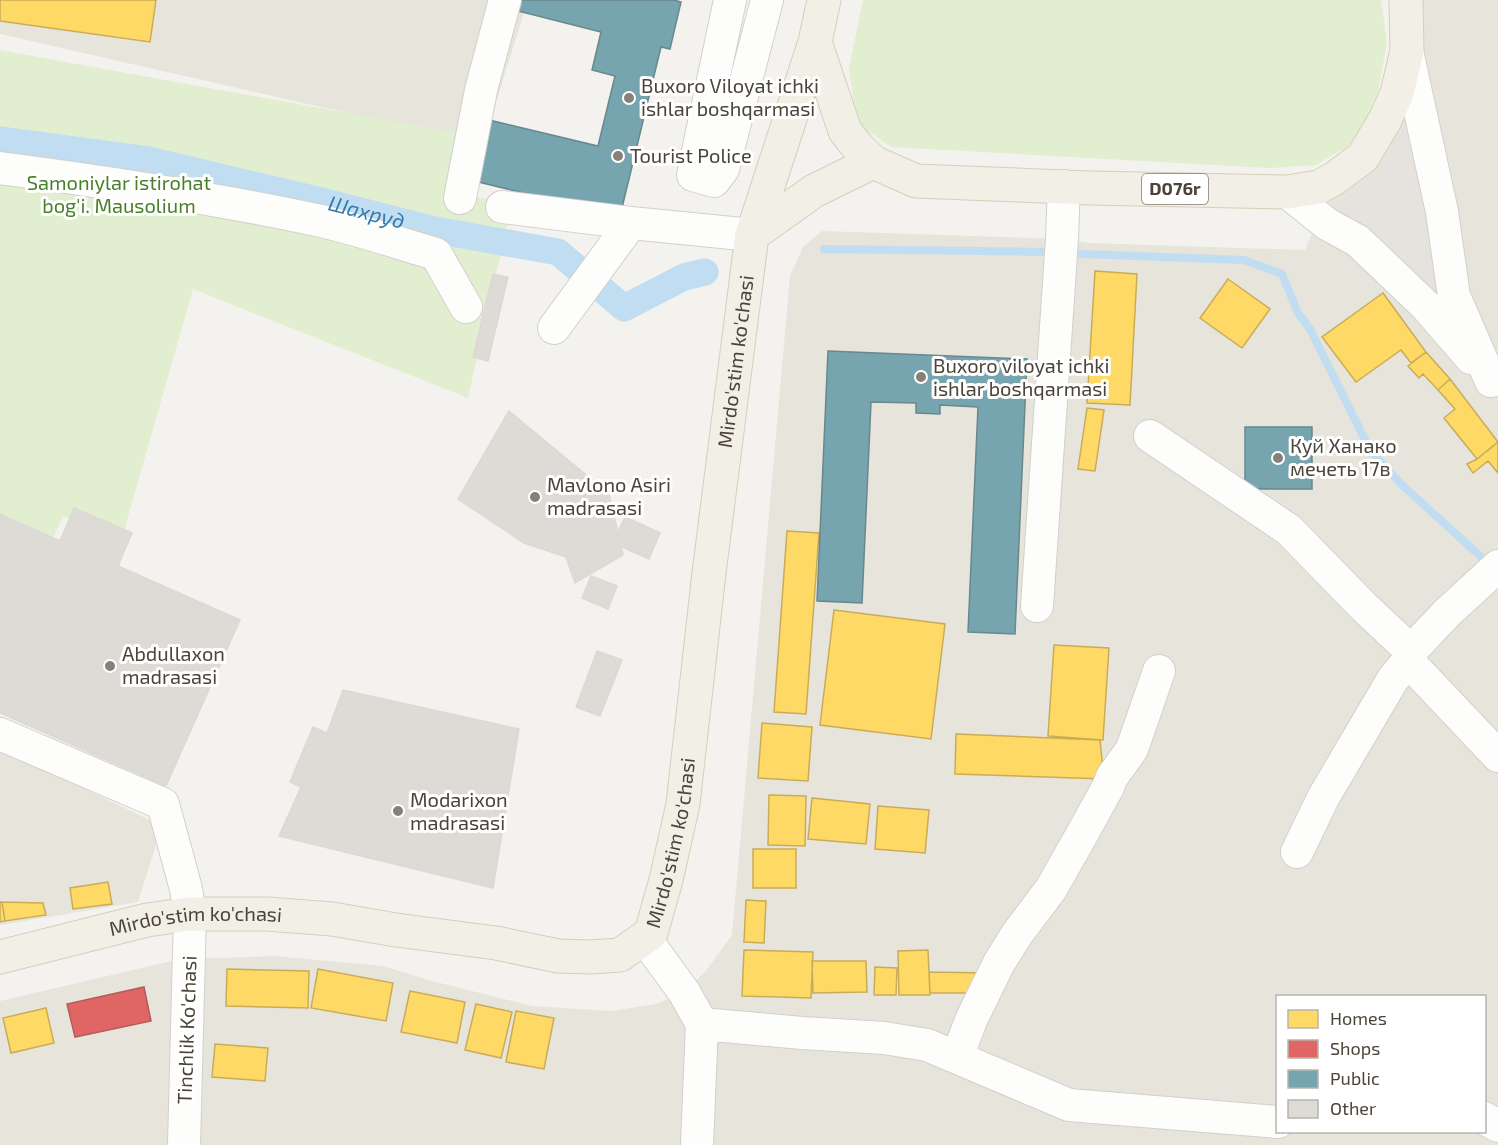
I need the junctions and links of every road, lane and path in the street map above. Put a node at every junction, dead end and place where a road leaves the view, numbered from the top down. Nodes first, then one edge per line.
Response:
1 (505, 0) edge
2 (730, 0) edge
3 (767, 0) edge
4 (824, 0) edge
5 (1406, 0) edge
6 (815, 42) junction
7 (1407, 51) junction
8 (873, 162) junction
9 (0, 168) edge
10 (1064, 186) junction
11 (1287, 192) junction
12 (460, 198) dead end
13 (502, 207) dead end
14 (631, 223) junction
15 (752, 235) junction
16 (466, 307) dead end
17 (554, 328) dead end
18 (1494, 386) edge
19 (1150, 436) dead end
20 (1491, 572) edge
21 (1037, 606) dead end
22 (1409, 656) junction
23 (1159, 671) dead end
24 (0, 734) edge
25 (1498, 756) edge
26 (1297, 852) dead end
27 (190, 914) junction
28 (651, 933) junction
29 (0, 957) edge
30 (702, 1024) junction
31 (957, 1057) junction
32 (1276, 1122) edge
33 (184, 1145) edge
34 (697, 1145) edge

1 - 12 street
2 - 3 street
4 - 6 main road, Mirdo'stim ko'chasi
5 - 7 main road
6 - 8 main road, D076r
6 - 15 main road, Mirdo'stim ko'chasi
7 - 11 main road
7 - 18 street
8 - 10 main road, D076r
8 - 15 main road
9 - 16 street
10 - 11 main road, D076r
10 - 21 street
11 - 18 street
13 - 14 street
14 - 15 street
14 - 17 street
15 - 28 main road, Mirdo'stim ko'chasi
19 - 22 street
20 - 22 street
22 - 25 street
22 - 26 street
23 - 31 street
24 - 27 street, Tinchlik Ko'chasi
27 - 28 main road, Mirdo'stim ko'chasi
27 - 29 main road, Mirdo'stim ko'chasi
27 - 33 street, Tinchlik Ko'chasi
28 - 30 street
30 - 31 street
30 - 34 street
31 - 32 street

